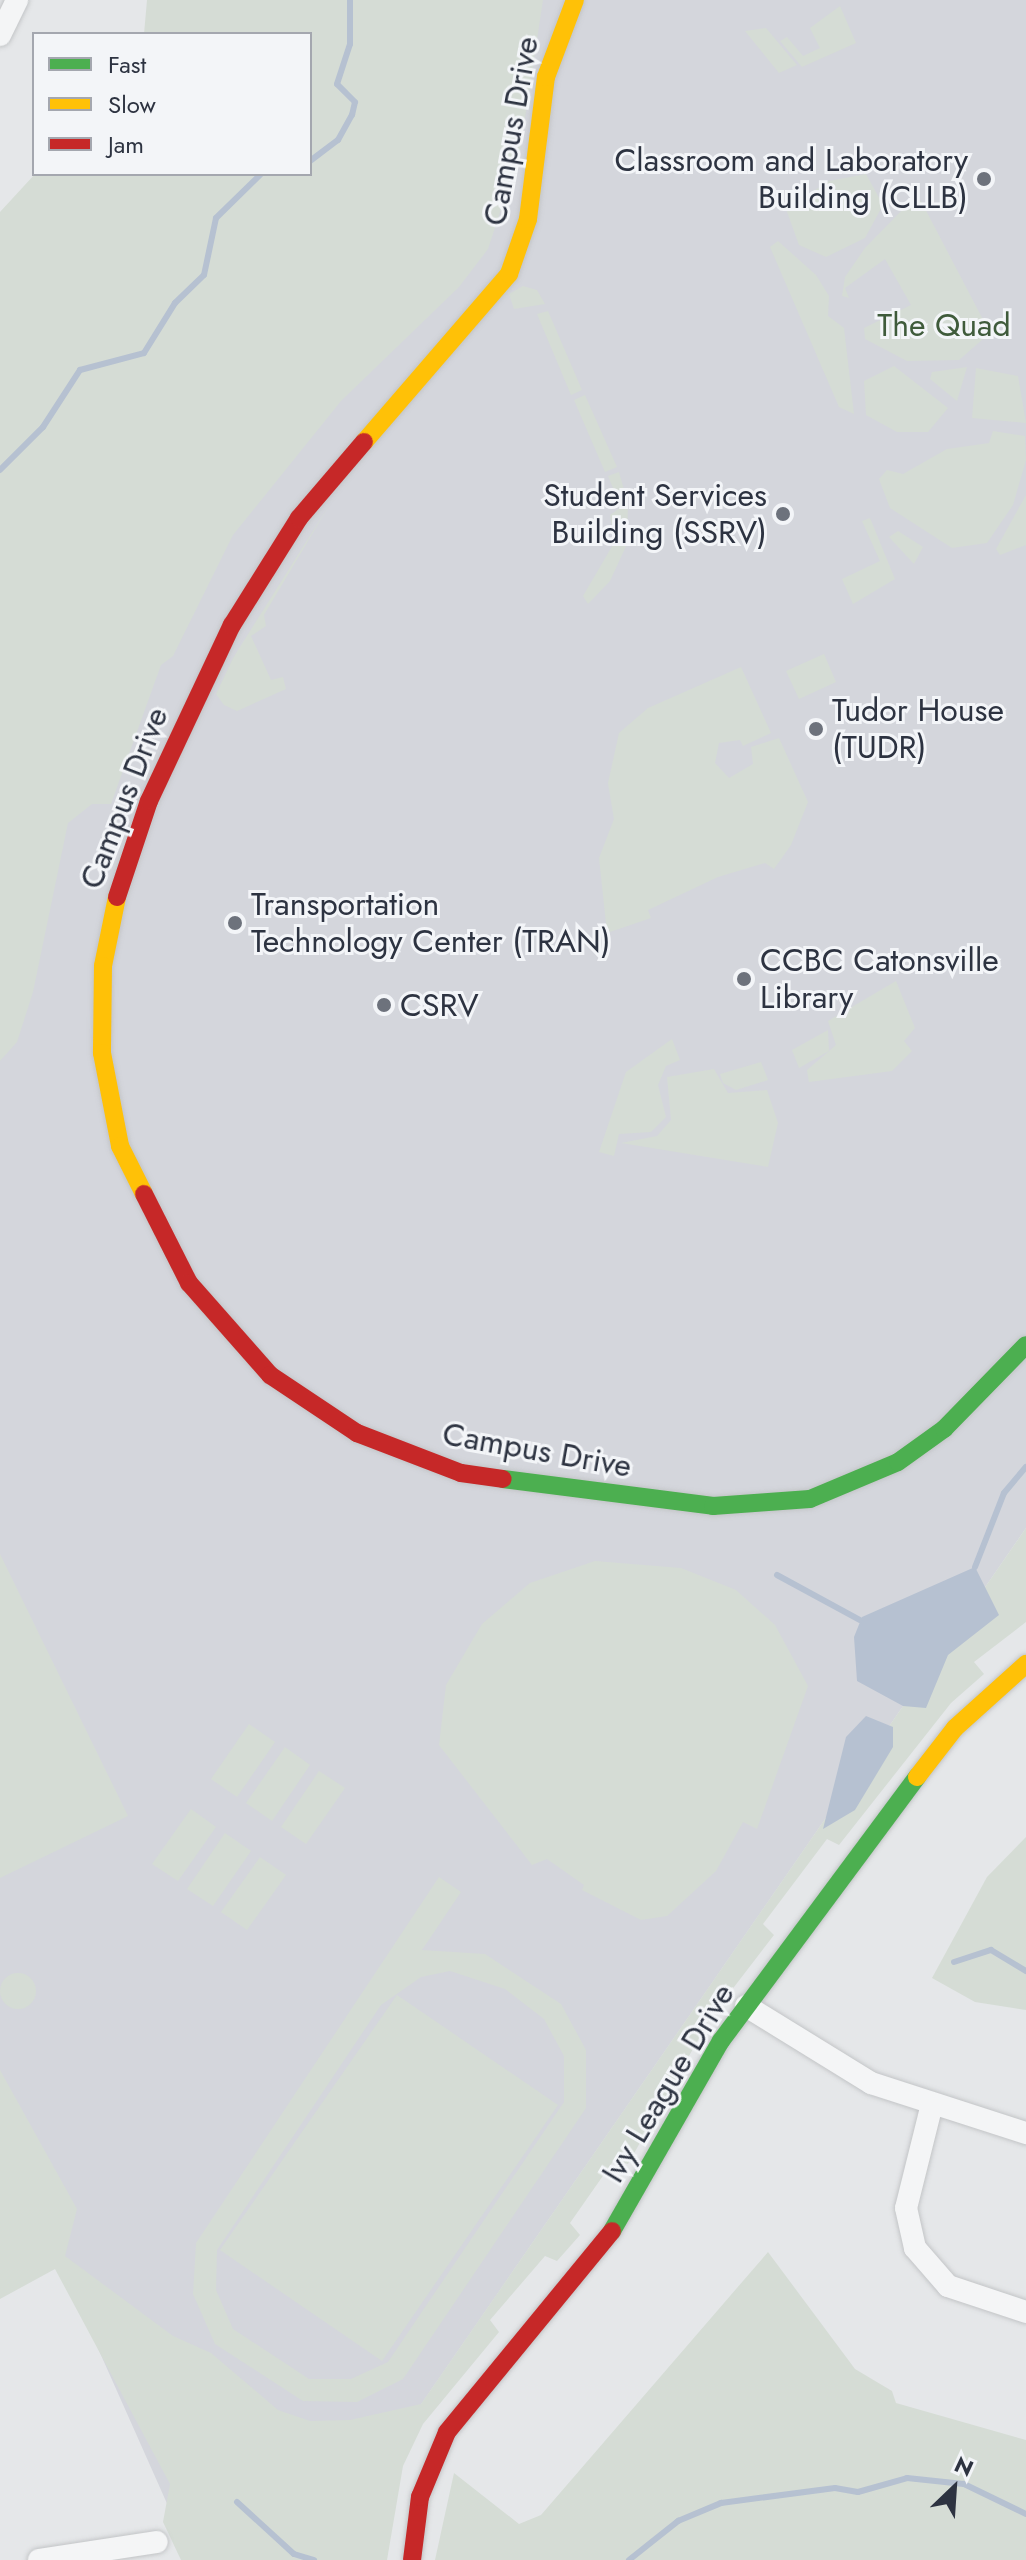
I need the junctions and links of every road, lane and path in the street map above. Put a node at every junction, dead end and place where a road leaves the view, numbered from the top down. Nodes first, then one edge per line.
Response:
1 (17, 0) edge
2 (575, 0) edge
3 (0, 35) edge
4 (1026, 1345) edge
5 (1026, 1664) edge
6 (746, 2006) junction
7 (931, 2108) junction
8 (1026, 2133) edge
9 (1026, 2312) edge
10 (157, 2542) dead end
11 (39, 2560) edge
12 (412, 2560) edge

1 - 3 street
2 - 4 street, Campus Drive
5 - 6 street, Ivy League Drive
6 - 7 street
6 - 12 street, Ivy League Drive
7 - 8 street
7 - 9 street
10 - 11 street

